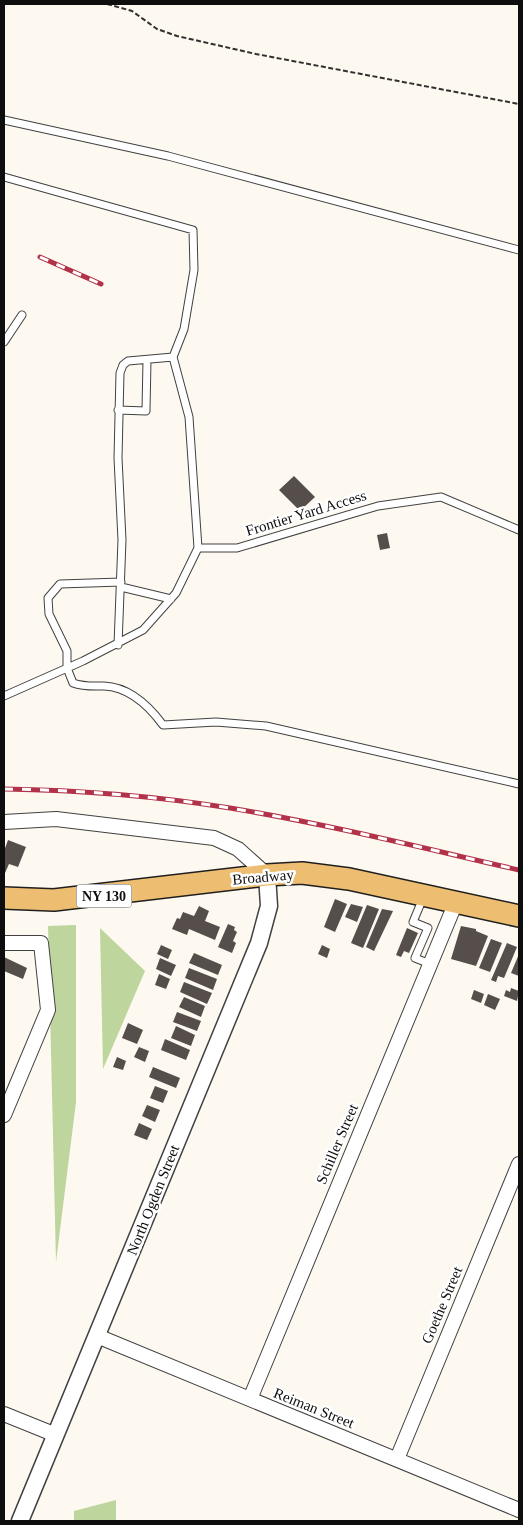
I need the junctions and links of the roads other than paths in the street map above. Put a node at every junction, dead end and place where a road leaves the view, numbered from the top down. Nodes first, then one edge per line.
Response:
1 (4, 120) edge
2 (4, 177) edge
3 (519, 250) edge
4 (22, 315) dead end
5 (4, 342) edge
6 (173, 357) junction
7 (147, 360) junction
8 (118, 410) junction
9 (519, 530) edge
10 (198, 548) junction
11 (121, 584) junction
12 (171, 598) junction
13 (118, 645) junction
14 (68, 668) junction
15 (4, 696) edge
16 (519, 784) edge
17 (4, 822) edge
18 (267, 875) junction
19 (424, 896) junction
20 (4, 898) edge
21 (456, 902) junction
22 (519, 916) edge
23 (4, 943) edge
24 (430, 964) junction
25 (4, 1115) edge
26 (519, 1164) edge
27 (97, 1336) junction
28 (250, 1399) junction
29 (4, 1414) edge
30 (56, 1435) junction
31 (397, 1459) junction
32 (519, 1510) edge
33 (20, 1521) edge

1 - 3 lane
2 - 6 lane
4 - 5 lane
6 - 7 lane
6 - 10 lane
7 - 8 lane
7 - 8 lane
8 - 11 lane
9 - 10 lane, Frontier Yard Access
10 - 12 lane
11 - 12 lane
11 - 13 lane
11 - 14 lane
12 - 13 lane
13 - 14 lane
14 - 15 lane
14 - 16 lane
17 - 18 street
18 - 19 main road, Broadway / NY 130
18 - 20 main road, Broadway / NY 130
18 - 27 street, North Ogden Street
19 - 21 main road, Broadway / NY 130
19 - 24 lane
21 - 22 main road, Broadway / NY 130
21 - 24 street, Schiller Street
23 - 25 street
24 - 28 street, Schiller Street
26 - 31 street, Goethe Street
27 - 28 street, Reiman Street
27 - 30 street, North Ogden Street
28 - 31 street, Reiman Street
29 - 30 street
30 - 33 street, North Ogden Street
31 - 32 street, Reiman Street

